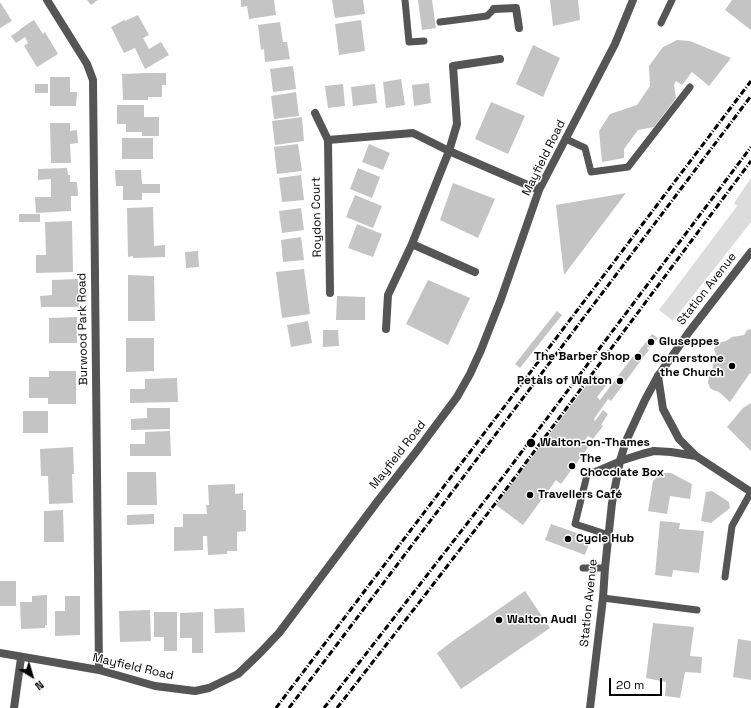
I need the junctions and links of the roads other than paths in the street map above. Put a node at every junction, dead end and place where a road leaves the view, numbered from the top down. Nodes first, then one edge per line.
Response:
1 (47, 0) edge
2 (405, 0) edge
3 (632, 0) edge
4 (672, 0) edge
5 (516, 4) edge
6 (494, 9) joint
7 (440, 22) dead end
8 (661, 22) dead end
9 (518, 28) dead end
10 (424, 41) dead end
11 (500, 59) dead end
12 (690, 88) dead end
13 (315, 113) dead end
14 (566, 139) junction
15 (328, 140) junction
16 (449, 151) junction
17 (539, 190) junction
18 (412, 244) junction
19 (751, 252) edge
20 (475, 272) dead end
21 (330, 292) dead end
22 (386, 329) dead end
23 (658, 376) junction
24 (696, 456) junction
25 (620, 461) junction
26 (751, 492) edge
27 (609, 535) junction
28 (583, 568) dead end
29 (605, 568) junction
30 (725, 577) dead end
31 (603, 598) junction
32 (697, 610) dead end
33 (0, 654) edge
34 (21, 658) junction
35 (99, 670) junction
36 (14, 708) edge
37 (590, 708) edge

1 - 35 street, Burwood Park Road
2 - 10 lane
3 - 14 street, Mayfield Road
4 - 8 lane
5 - 6 street
5 - 9 street
6 - 7 lane
11 - 16 street
12 - 14 lane
13 - 15 street, Roydon Court
14 - 17 street, Mayfield Road
15 - 16 street
15 - 21 street, Roydon Court
16 - 17 street
16 - 18 street
17 - 35 street, Mayfield Road
18 - 20 street
18 - 22 street
19 - 23 street, Station Avenue
23 - 24 street
23 - 25 street, Station Avenue
24 - 25 street
24 - 26 street
25 - 27 street, Station Avenue
25 - 27 lane
26 - 30 lane
27 - 29 street, Station Avenue
28 - 29 lane
29 - 31 street, Station Avenue
31 - 32 lane
31 - 37 street, Station Avenue
33 - 34 street, Mayfield Road
34 - 35 street, Mayfield Road
34 - 36 street

